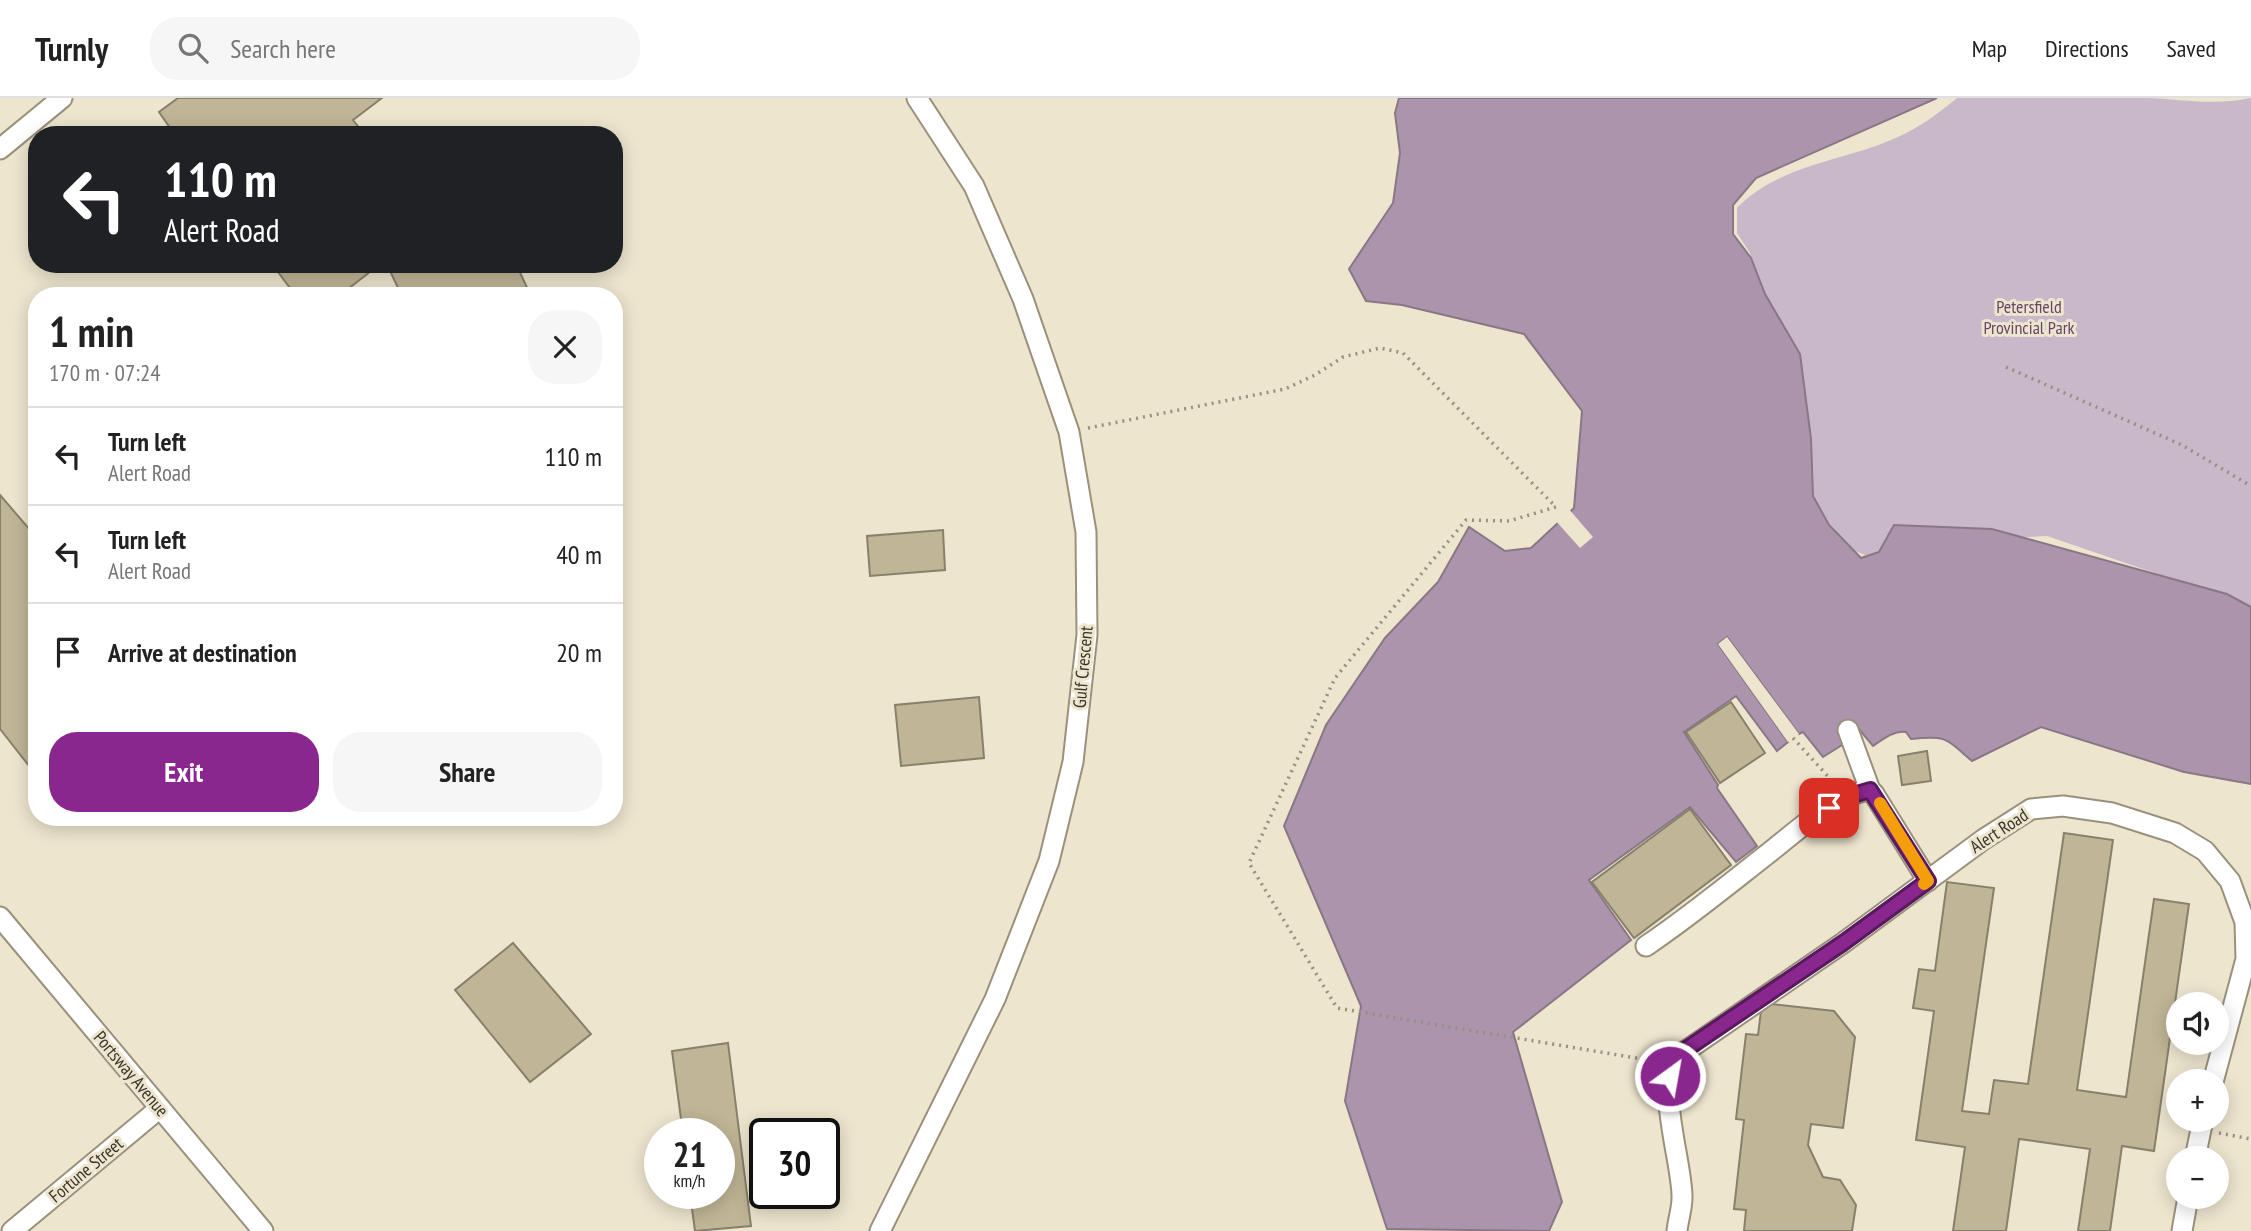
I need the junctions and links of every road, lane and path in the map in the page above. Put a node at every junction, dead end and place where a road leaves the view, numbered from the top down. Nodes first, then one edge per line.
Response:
1 (62, 98) edge
2 (917, 98) edge
3 (0, 149) edge
4 (2006, 367) dead end
5 (1069, 432) junction
6 (2251, 486) edge
7 (1848, 730) dead end
8 (1793, 738) dead end
9 (1870, 790) junction
10 (1847, 797) junction
11 (1928, 881) junction
12 (0, 917) edge
13 (1646, 946) dead end
14 (1565, 1046) dead end
15 (2216, 1069) edge
16 (160, 1108) junction
17 (2226, 1132) edge
18 (2251, 1139) edge
19 (2186, 1209) edge
20 (12, 1231) edge
21 (263, 1231) edge
22 (880, 1231) edge
23 (1677, 1231) edge
24 (2182, 1231) edge

1 - 3 street
2 - 5 street, Gulf Crescent
4 - 6 path
5 - 14 path
5 - 22 street, Gulf Crescent
7 - 9 street
8 - 10 path
9 - 10 street
9 - 11 street
10 - 13 street
11 - 15 street, Alert Road
11 - 23 street, Alert Road
12 - 16 street, Portsway Avenue
16 - 20 street, Fortune Street
16 - 21 street, Portsway Avenue
17 - 18 path
19 - 24 street

